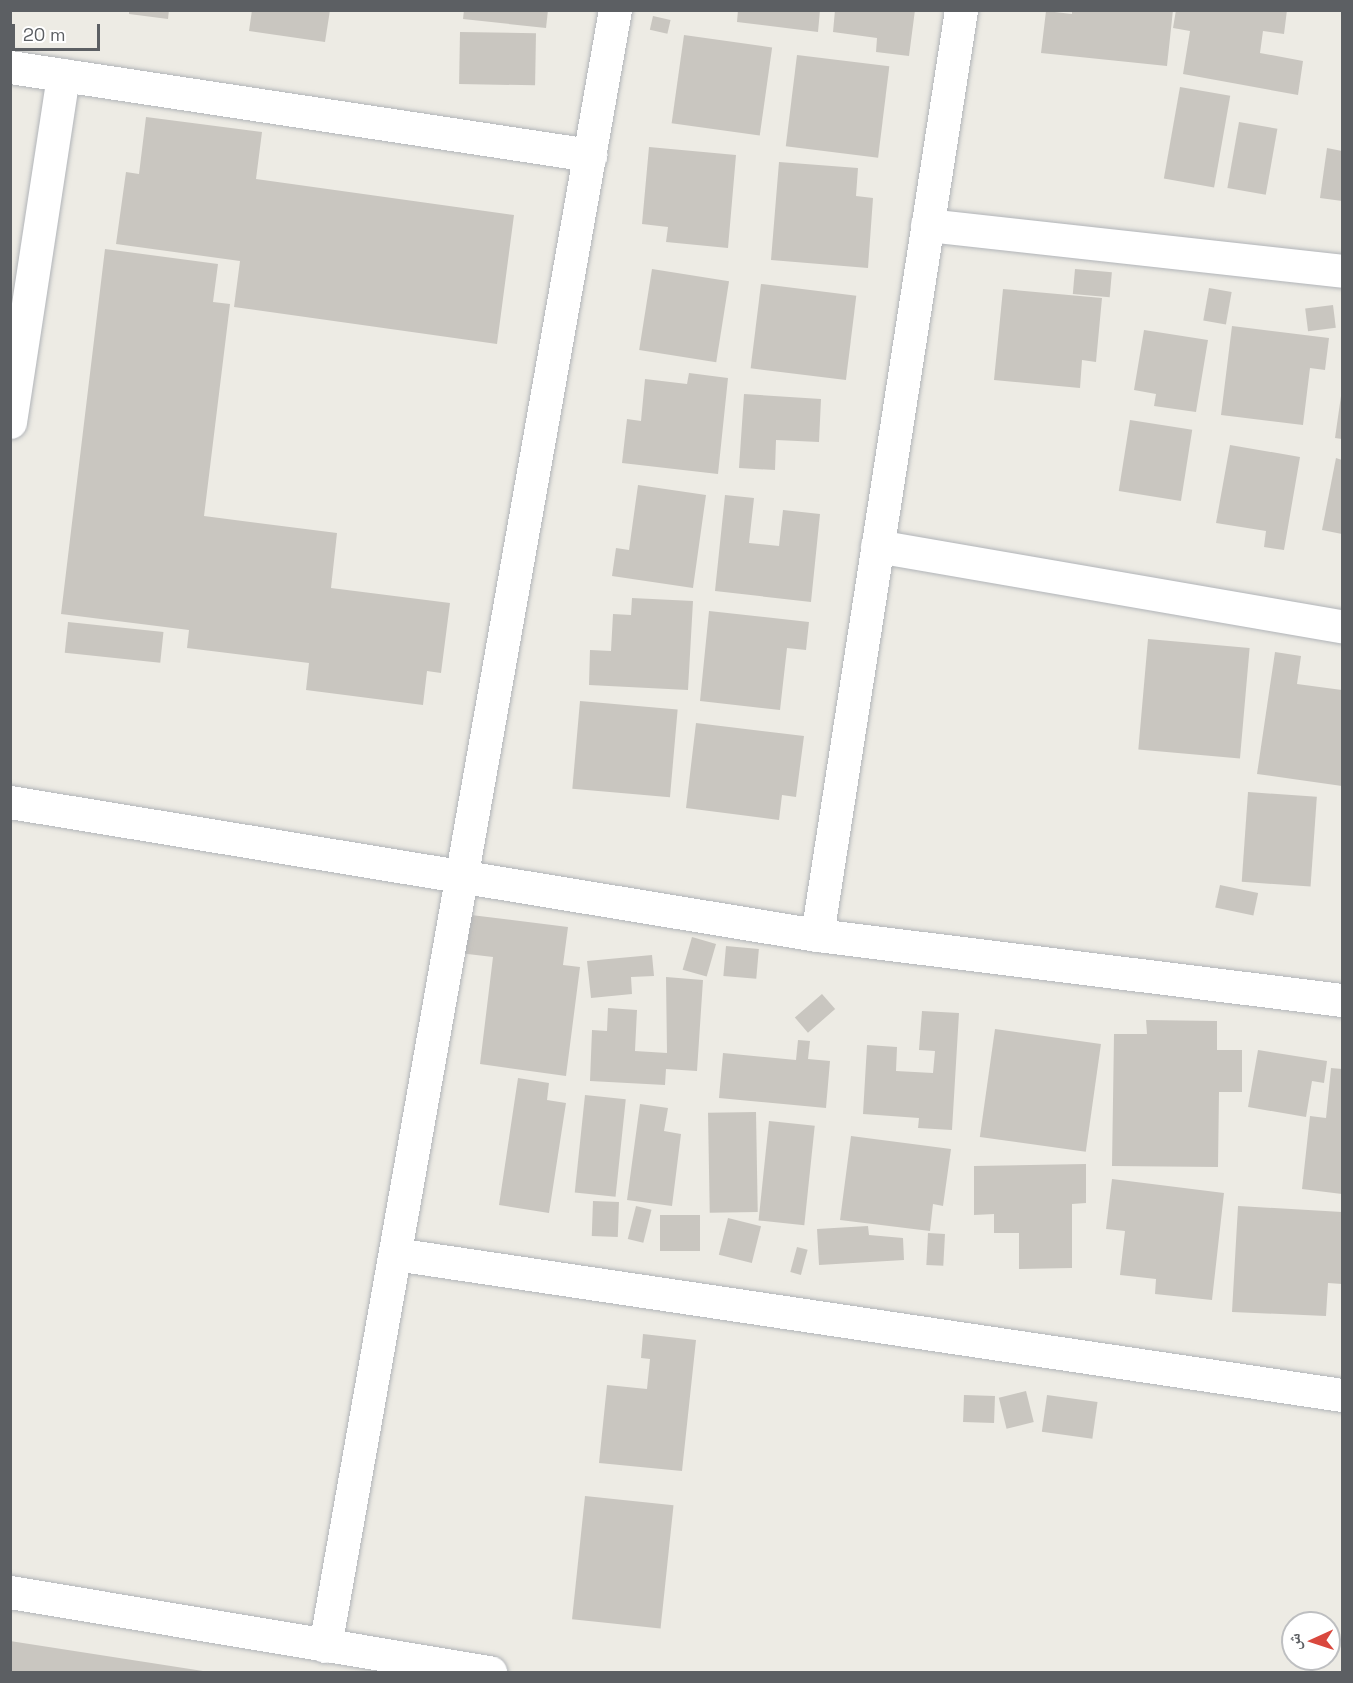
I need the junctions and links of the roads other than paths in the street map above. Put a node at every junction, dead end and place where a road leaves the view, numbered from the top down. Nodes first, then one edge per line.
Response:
1 (615, 10) edge
2 (961, 10) edge
3 (10, 67) edge
4 (63, 75) junction
5 (590, 155) junction
6 (927, 225) junction
7 (1342, 271) edge
8 (10, 422) edge
9 (877, 546) junction
10 (1342, 626) edge
11 (10, 802) edge
12 (462, 876) junction
13 (817, 935) junction
14 (1342, 1000) edge
15 (395, 1254) junction
16 (1342, 1395) edge
17 (10, 1592) edge
18 (325, 1646) junction
19 (490, 1672) edge

1 - 5 street
2 - 6 street
3 - 4 street
4 - 5 street
4 - 8 street
5 - 12 street
6 - 7 street
6 - 9 street
9 - 10 street
9 - 13 street
11 - 12 street
12 - 13 street
12 - 15 street
13 - 14 street
15 - 16 street
15 - 18 street
17 - 18 street
18 - 19 street

